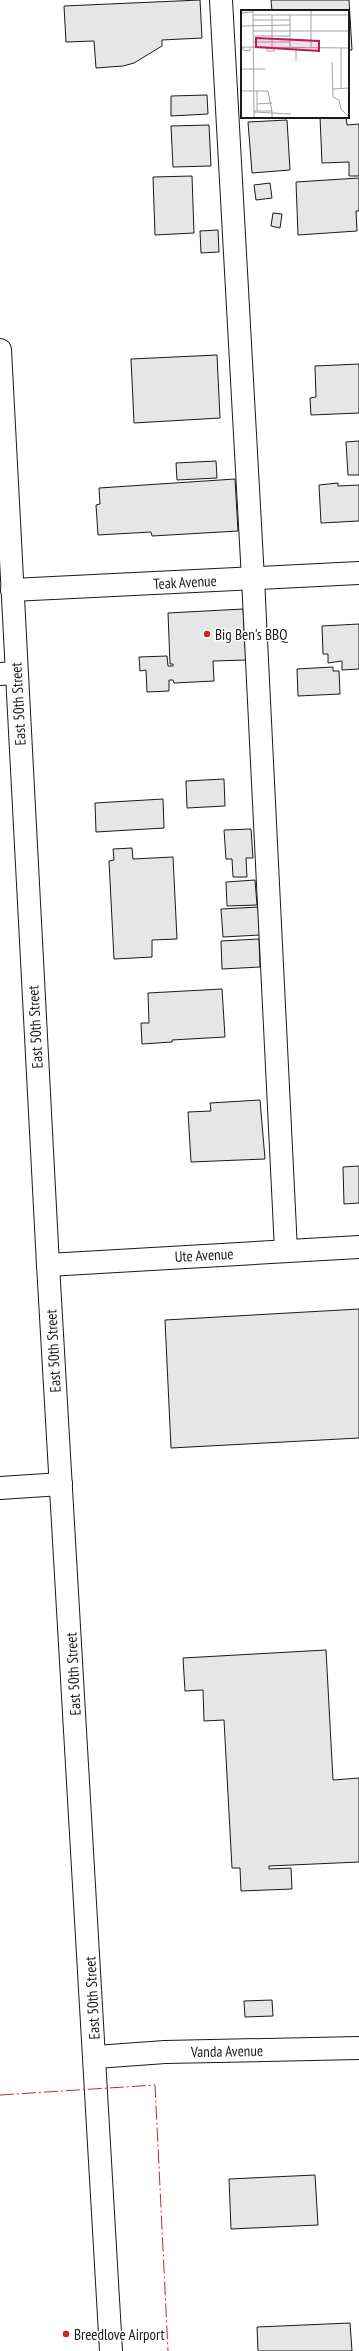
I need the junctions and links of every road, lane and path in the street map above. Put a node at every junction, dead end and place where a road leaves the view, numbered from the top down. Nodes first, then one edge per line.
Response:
1 (221, 0) edge
2 (0, 350) edge
3 (1, 404) edge
4 (359, 573) edge
5 (253, 579) junction
6 (12, 590) junction
7 (8, 673) edge
8 (359, 1247) edge
9 (286, 1250) junction
10 (48, 1265) junction
11 (61, 1484) junction
12 (0, 1488) edge
13 (359, 2048) edge
14 (96, 2057) junction
15 (111, 2351) edge

1 - 5 main road
2 - 3 main road, East 50th Street
3 - 6 main road, East 50th Street
4 - 5 main road, Teak Avenue
5 - 6 main road, Teak Avenue
5 - 9 main road
6 - 7 main road, East 50th Street
7 - 10 main road, East 50th Street
8 - 9 main road, Ute Avenue
9 - 10 main road, Ute Avenue
10 - 11 main road, East 50th Street
11 - 12 main road
11 - 14 main road, East 50th Street
13 - 14 main road, Vanda Avenue
14 - 15 main road, East 50th Street

